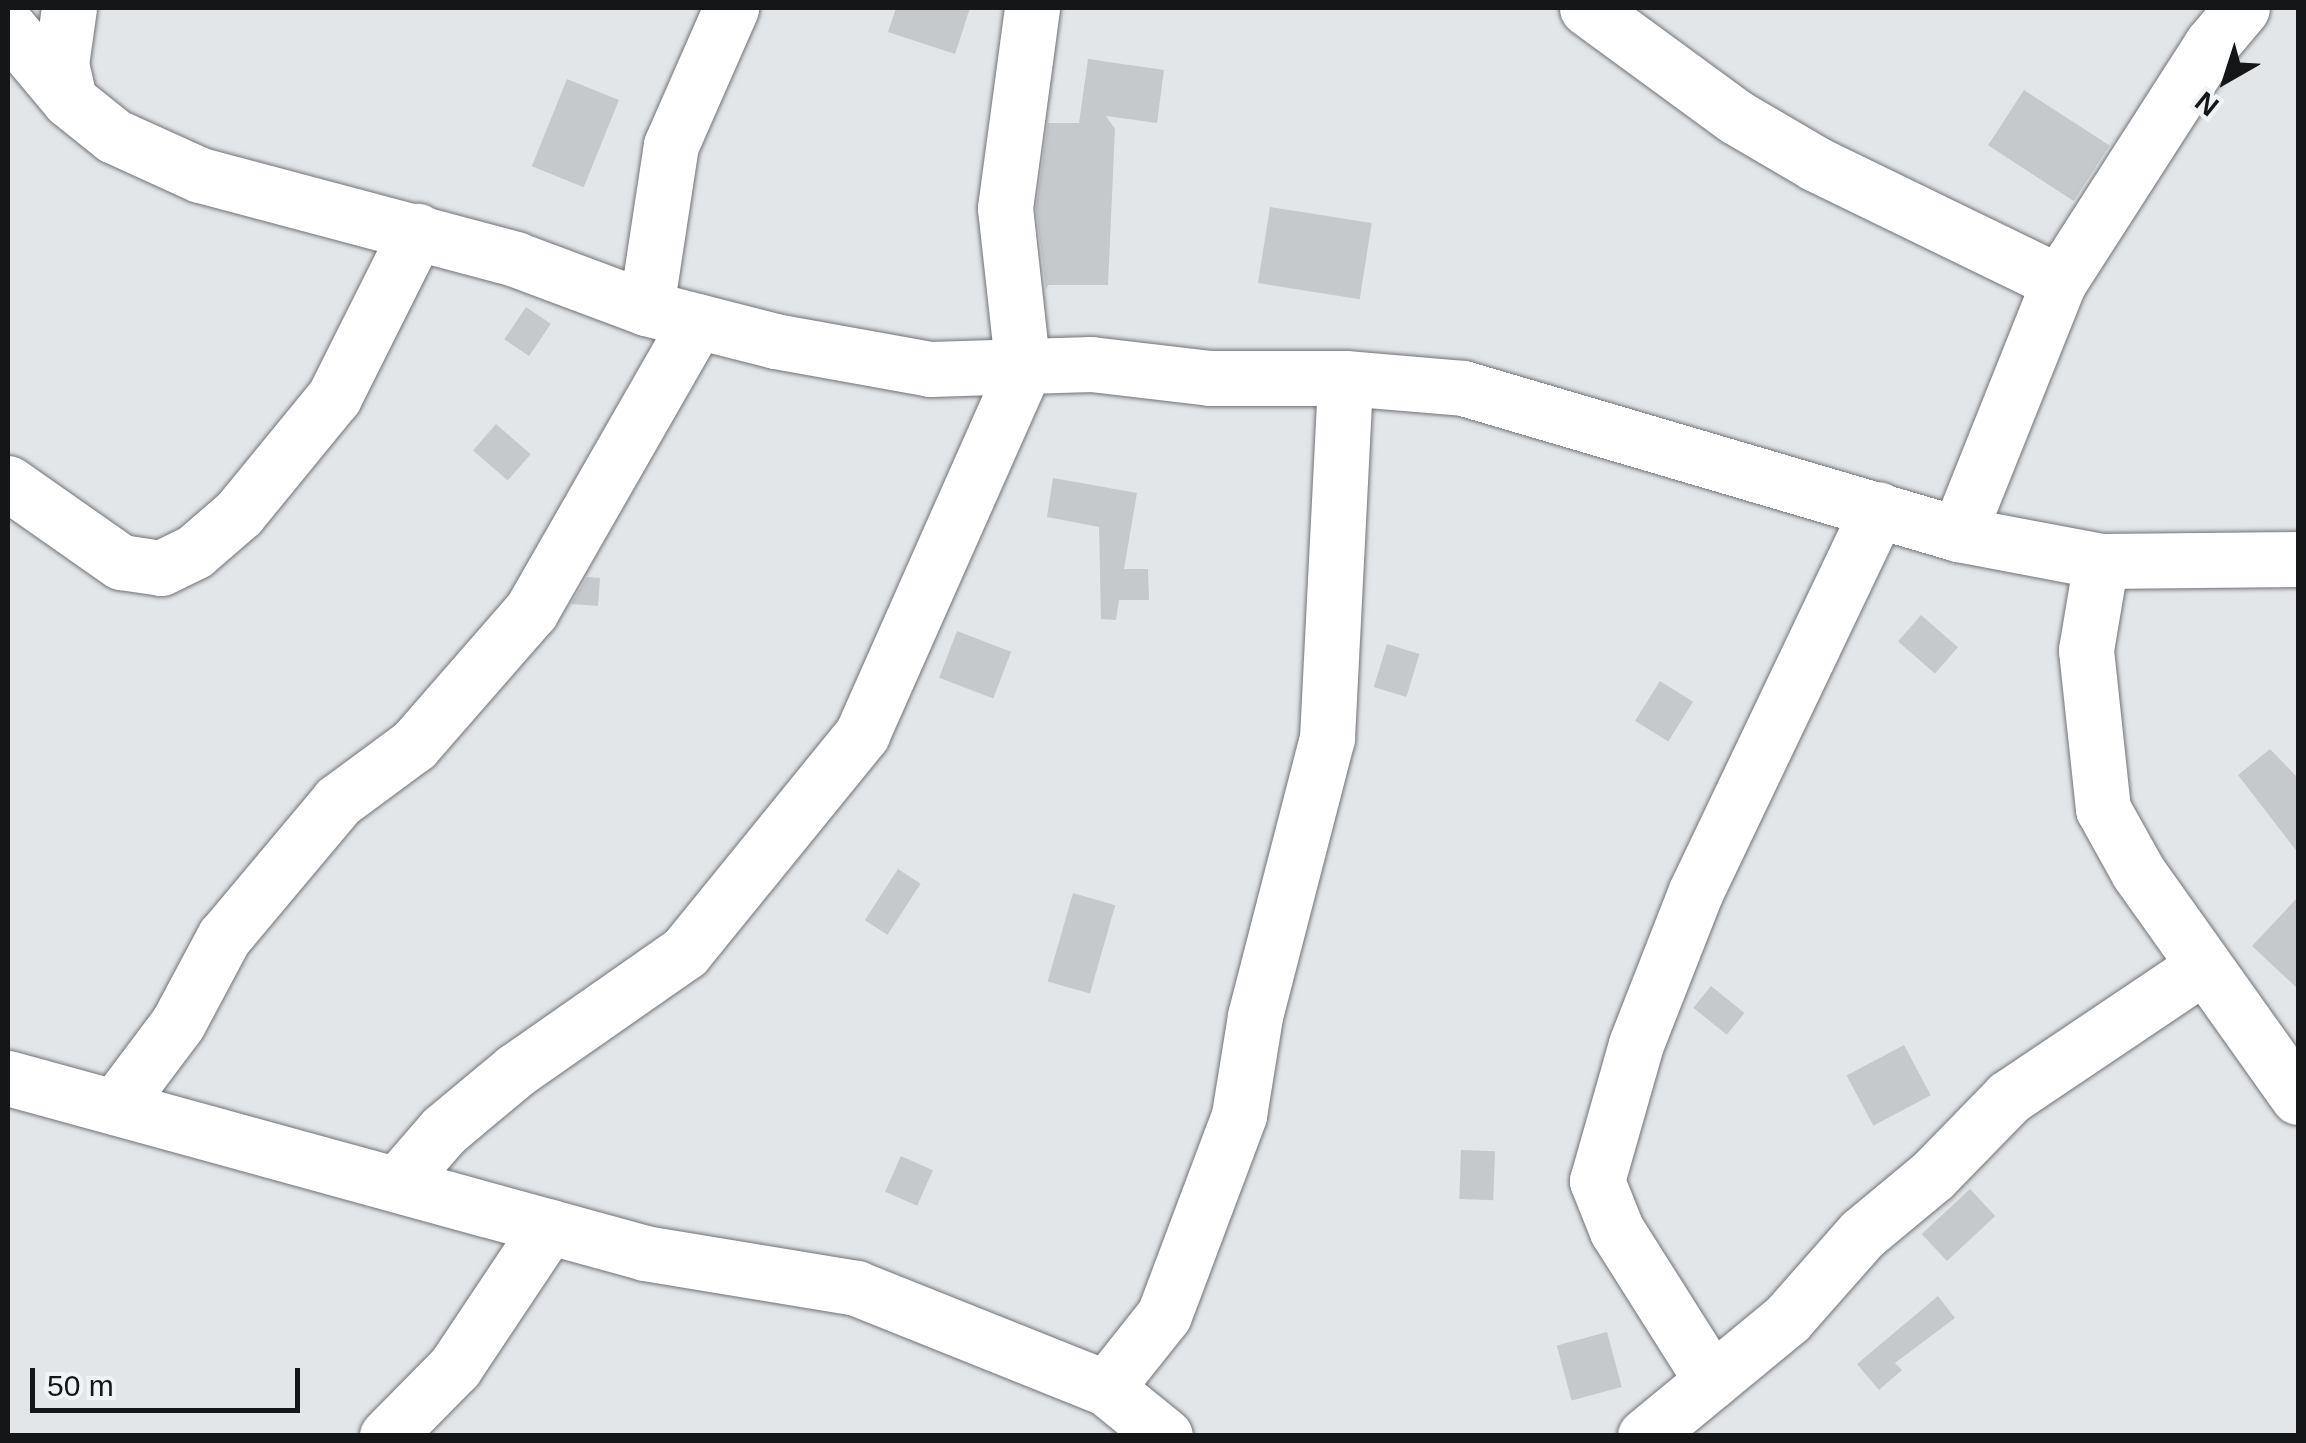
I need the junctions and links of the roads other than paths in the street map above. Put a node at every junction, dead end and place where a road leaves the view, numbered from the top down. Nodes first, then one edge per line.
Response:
1 (68, 8) edge
2 (731, 8) edge
3 (1032, 8) edge
4 (1588, 8) edge
5 (2242, 8) edge
6 (8, 27) edge
7 (69, 100) junction
8 (417, 231) junction
9 (2059, 282) junction
10 (672, 314) junction
11 (1023, 371) junction
12 (1345, 378) junction
13 (8, 483) edge
14 (1878, 509) junction
15 (1958, 534) junction
16 (2298, 559) edge
17 (2101, 561) junction
18 (2204, 966) junction
19 (8, 1078) edge
20 (2298, 1097) edge
21 (115, 1107) junction
22 (397, 1184) junction
23 (548, 1226) junction
24 (1712, 1381) junction
25 (1106, 1388) junction
26 (387, 1436) edge
27 (1164, 1436) edge
28 (1645, 1436) edge

1 - 7 street
2 - 10 street
3 - 11 street
4 - 9 street
5 - 9 street
6 - 7 street
7 - 8 street
8 - 10 street
8 - 13 street
9 - 15 street
10 - 11 street
10 - 21 street
11 - 12 street
11 - 22 street
12 - 14 street
12 - 25 street
14 - 15 street
14 - 24 street
15 - 17 street
16 - 17 street
17 - 18 street
18 - 20 street
18 - 24 street
19 - 21 street
21 - 22 street
22 - 23 street
23 - 25 street
23 - 26 street
24 - 28 street
25 - 27 street

